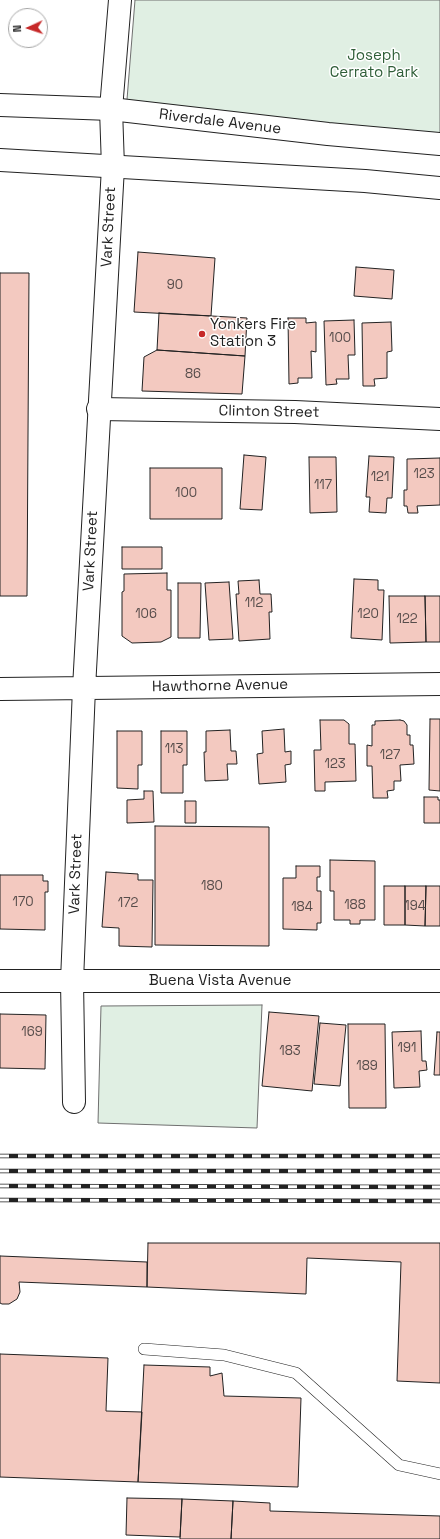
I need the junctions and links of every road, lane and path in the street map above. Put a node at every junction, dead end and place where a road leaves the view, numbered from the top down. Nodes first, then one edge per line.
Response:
1 (120, 0) edge
2 (0, 105) edge
3 (111, 109) junction
4 (440, 144) edge
5 (0, 160) edge
6 (113, 167) junction
7 (440, 188) edge
8 (98, 409) junction
9 (440, 419) edge
10 (440, 684) edge
11 (84, 688) junction
12 (0, 689) edge
13 (72, 980) junction
14 (0, 981) edge
15 (440, 981) edge
16 (74, 1102) dead end
17 (144, 1349) dead end
18 (440, 1474) edge

1 - 3 street, Vark Street
2 - 3 street, Riverdale Avenue
3 - 4 street, Riverdale Avenue
3 - 6 street, Vark Street
5 - 6 street
6 - 7 street
6 - 8 street, Vark Street
8 - 9 street, Clinton Street
8 - 11 street, Vark Street
10 - 11 street, Hawthorne Avenue
11 - 12 street, Hawthorne Avenue
11 - 13 street, Vark Street
13 - 14 street, Buena Vista Avenue
13 - 15 street, Buena Vista Avenue
13 - 16 street, Vark Street
17 - 18 lane

